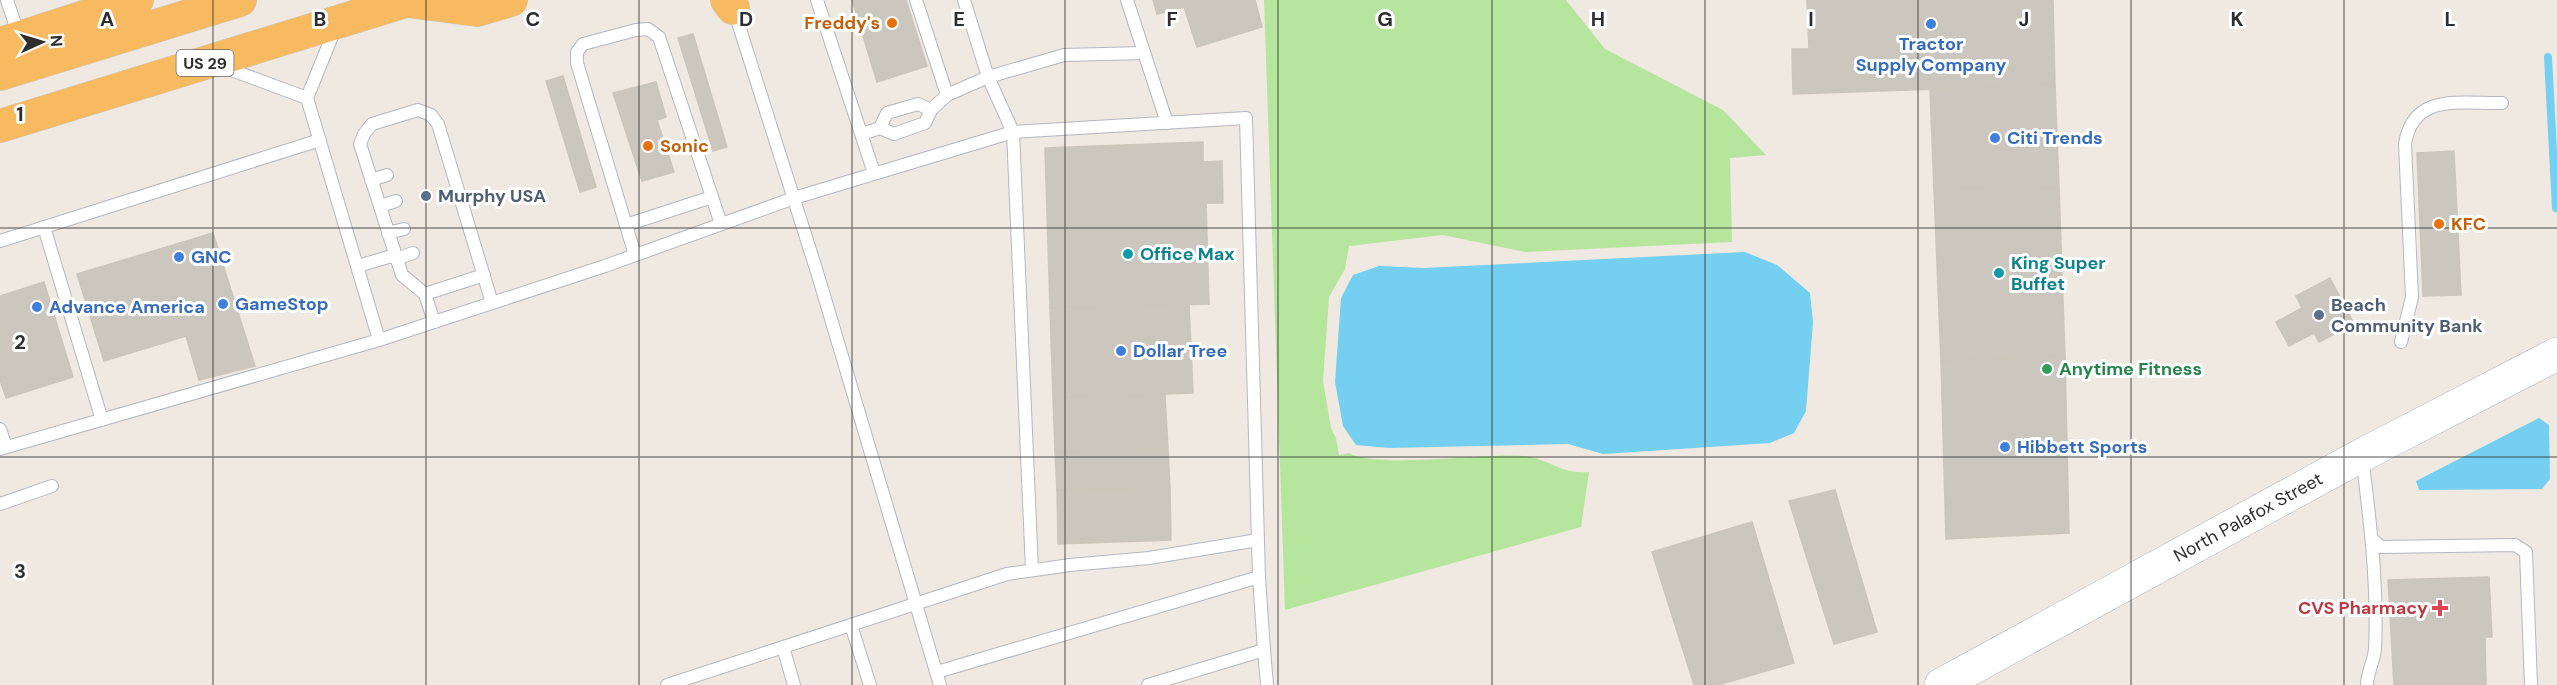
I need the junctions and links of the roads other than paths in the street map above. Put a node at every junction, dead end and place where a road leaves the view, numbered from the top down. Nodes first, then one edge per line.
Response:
1 (7, 0) edge
2 (137, 0) edge
3 (240, 0) edge
4 (408, 0) edge
5 (511, 0) edge
6 (817, 0) edge
7 (916, 0) edge
8 (964, 0) edge
9 (1127, 0) edge
10 (730, 3) edge
11 (337, 22) junction
12 (10, 40) edge
13 (1144, 53) junction
14 (208, 62) junction
15 (0, 74) edge
16 (988, 77) junction
17 (947, 95) junction
18 (307, 98) junction
19 (2502, 103) dead end
20 (931, 110) junction
21 (1167, 123) junction
22 (0, 126) edge
23 (880, 128) junction
24 (1013, 132) junction
25 (862, 134) junction
26 (321, 140) junction
27 (874, 173) junction
28 (387, 175) dead end
29 (371, 180) junction
30 (712, 197) junction
31 (794, 198) junction
32 (396, 201) dead end
33 (380, 206) junction
34 (721, 224) junction
35 (626, 225) junction
36 (44, 227) junction
37 (404, 229) dead end
38 (388, 233) junction
39 (0, 241) edge
40 (413, 253) dead end
41 (635, 255) junction
42 (395, 257) junction
43 (358, 266) junction
44 (484, 275) junction
45 (425, 294) junction
46 (492, 303) junction
47 (434, 322) junction
48 (379, 340) junction
49 (2401, 342) dead end
50 (2557, 354) edge
51 (2510, 378) junction
52 (2557, 379) edge
53 (102, 420) junction
54 (0, 429) edge
55 (3, 448) edge
56 (2362, 455) junction
57 (52, 486) dead end
58 (0, 504) edge
59 (1258, 540) junction
60 (2373, 540) junction
61 (1032, 570) junction
62 (1259, 577) junction
63 (916, 603) junction
64 (851, 625) junction
65 (783, 647) junction
66 (1264, 650) junction
67 (937, 672) junction
68 (667, 685) edge
69 (794, 685) edge
70 (870, 685) edge
71 (940, 685) edge
72 (1148, 685) edge
73 (1267, 685) edge
74 (1941, 685) edge
75 (2367, 685) edge
76 (2531, 685) edge

1 - 12 lane
2 - 12 highway
3 - 15 highway
4 - 5 highway
4 - 11 highway, US 29
6 - 25 lane
7 - 17 lane
8 - 16 lane
9 - 13 lane
10 - 31 lane
11 - 14 highway, US 29
11 - 18 lane
13 - 16 lane
13 - 21 lane
14 - 18 lane
14 - 22 highway, US 29
16 - 17 lane
16 - 24 lane
17 - 20 lane
18 - 26 lane
19 - 49 lane
20 - 23 lane
20 - 23 lane
21 - 24 lane
21 - 59 lane
23 - 25 lane
24 - 27 lane
24 - 61 lane
25 - 27 lane
26 - 36 lane
26 - 43 lane
27 - 31 lane
28 - 29 lane
29 - 33 lane
29 - 44 lane
30 - 34 lane
30 - 35 lane
30 - 35 lane
31 - 34 lane
31 - 63 lane
32 - 33 lane
33 - 38 lane
34 - 41 lane
35 - 41 lane
36 - 39 lane
36 - 53 lane
37 - 38 lane
38 - 42 lane
40 - 42 lane
41 - 46 lane
42 - 43 lane
42 - 45 lane
43 - 48 lane
44 - 45 lane
44 - 46 lane
45 - 47 lane
46 - 47 lane
47 - 48 lane
48 - 53 lane
50 - 51 main road, North Palafox Street
51 - 52 main road
51 - 56 main road, North Palafox Street
53 - 55 lane
54 - 55 lane
56 - 60 lane
56 - 74 main road, North Palafox Street
57 - 58 lane
59 - 61 lane
59 - 62 lane
60 - 75 lane
60 - 76 lane
61 - 63 lane
62 - 66 lane
62 - 67 lane
63 - 64 lane
63 - 67 lane
64 - 65 lane
64 - 70 lane
65 - 68 lane
65 - 69 lane
66 - 72 lane
66 - 73 lane
67 - 71 lane

